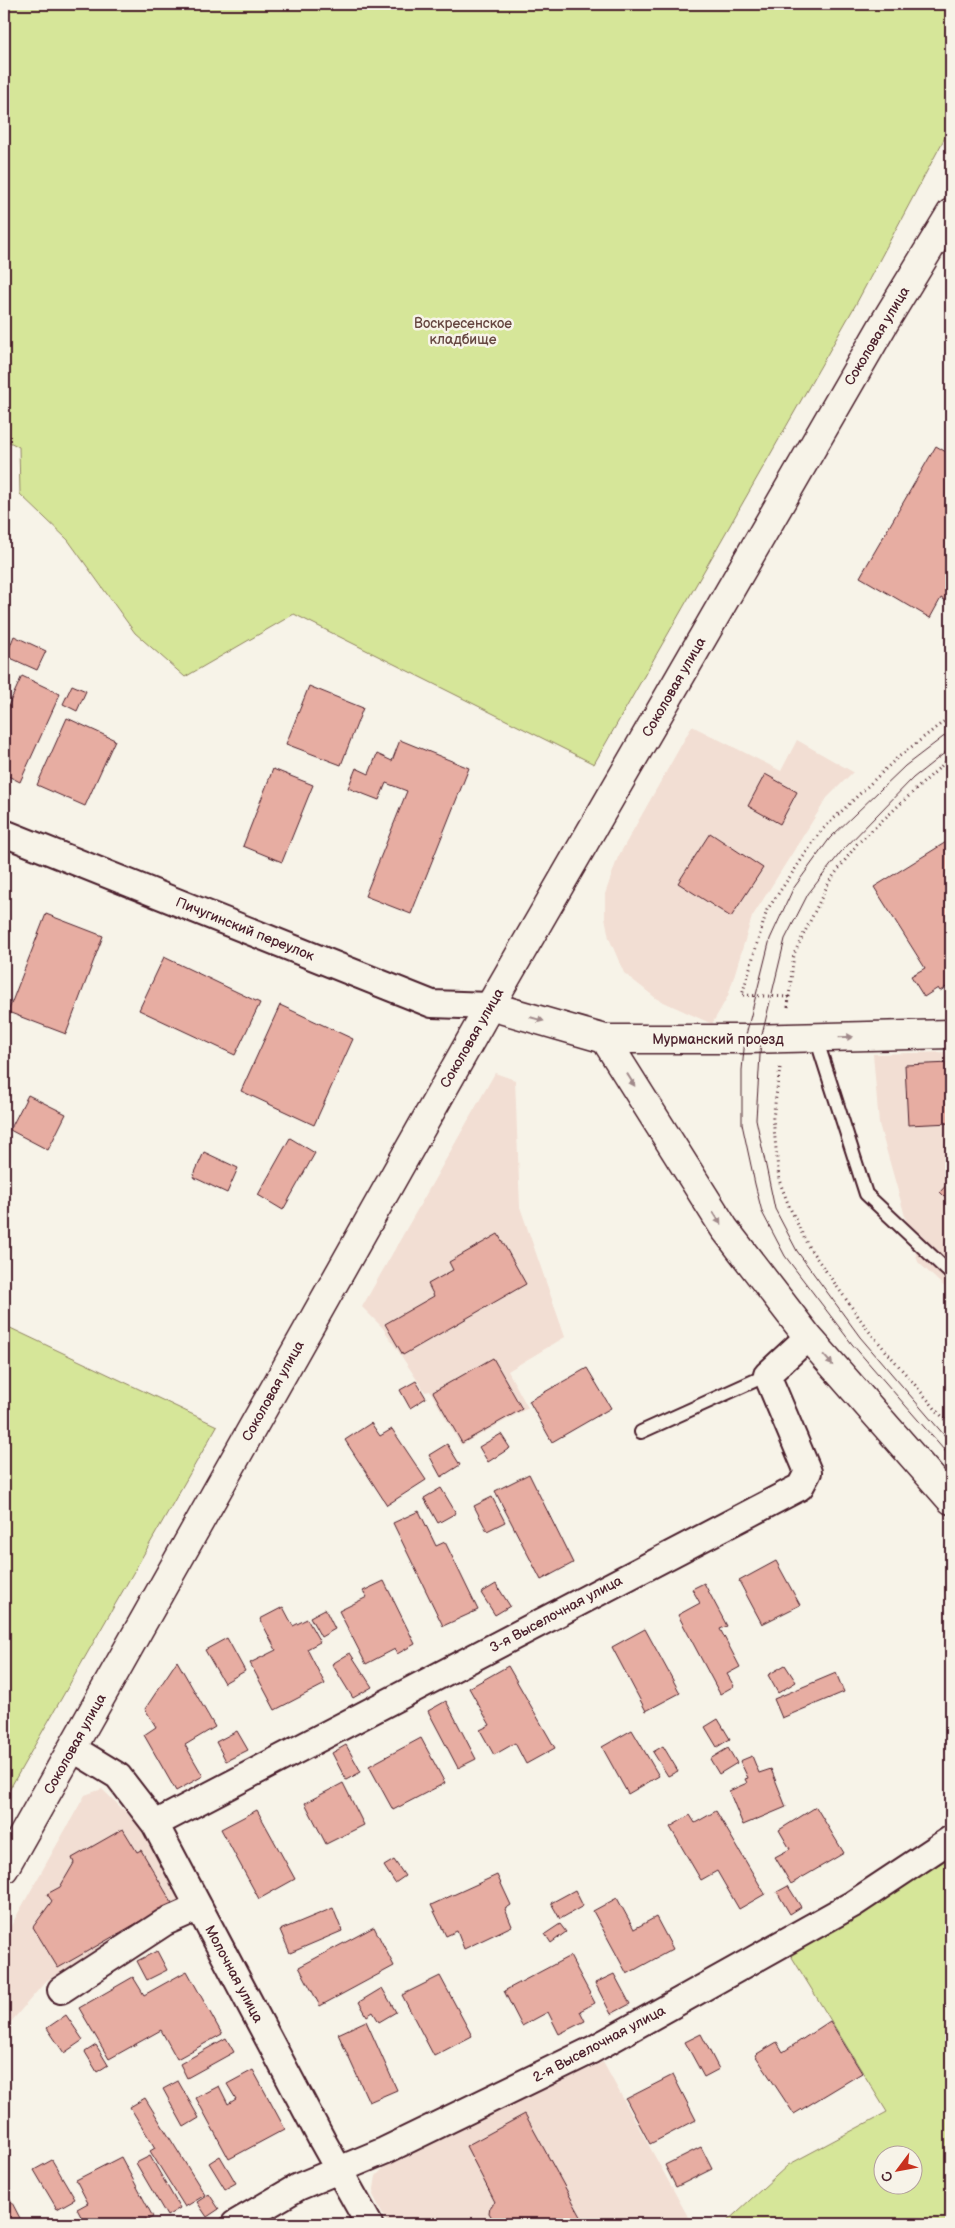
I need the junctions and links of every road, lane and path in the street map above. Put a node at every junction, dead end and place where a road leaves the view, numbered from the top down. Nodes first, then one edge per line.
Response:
1 (951, 213) edge
2 (951, 757) edge
3 (4, 833) edge
4 (789, 997) dead end
5 (490, 1006) junction
6 (951, 1034) edge
7 (816, 1038) junction
8 (605, 1039) junction
9 (951, 1274) edge
10 (808, 1337) junction
11 (767, 1375) junction
12 (641, 1432) dead end
13 (951, 1500) edge
14 (72, 1748) junction
15 (155, 1824) junction
16 (951, 1840) edge
17 (4, 1869) edge
18 (199, 1907) junction
19 (61, 1990) dead end
20 (338, 2169) junction
21 (235, 2224) edge
22 (369, 2224) edge

1 - 5 main road, Соколовая улица
2 - 4 path
3 - 5 street, Пичугинский переулок
5 -> 8 main road, Мурманский проезд
5 - 14 main road, Соколовая улица
7 -> 6 main road, Мурманский проезд
7 - 8 main road, Мурманский проезд
7 - 9 lane
8 -> 10 main road
10 - 11 street
10 -> 13 main road
11 - 12 lane
11 - 15 street, 3-я Выселочная улица
14 - 15 street, Молочная улица
14 - 17 main road, Соколовая улица
15 - 18 street, Молочная улица
16 - 20 street, 2-я Выселочная улица
18 - 19 street
18 - 20 street, Молочная улица
20 - 21 street, 2-я Выселочная улица
20 - 22 street, Молочная улица

